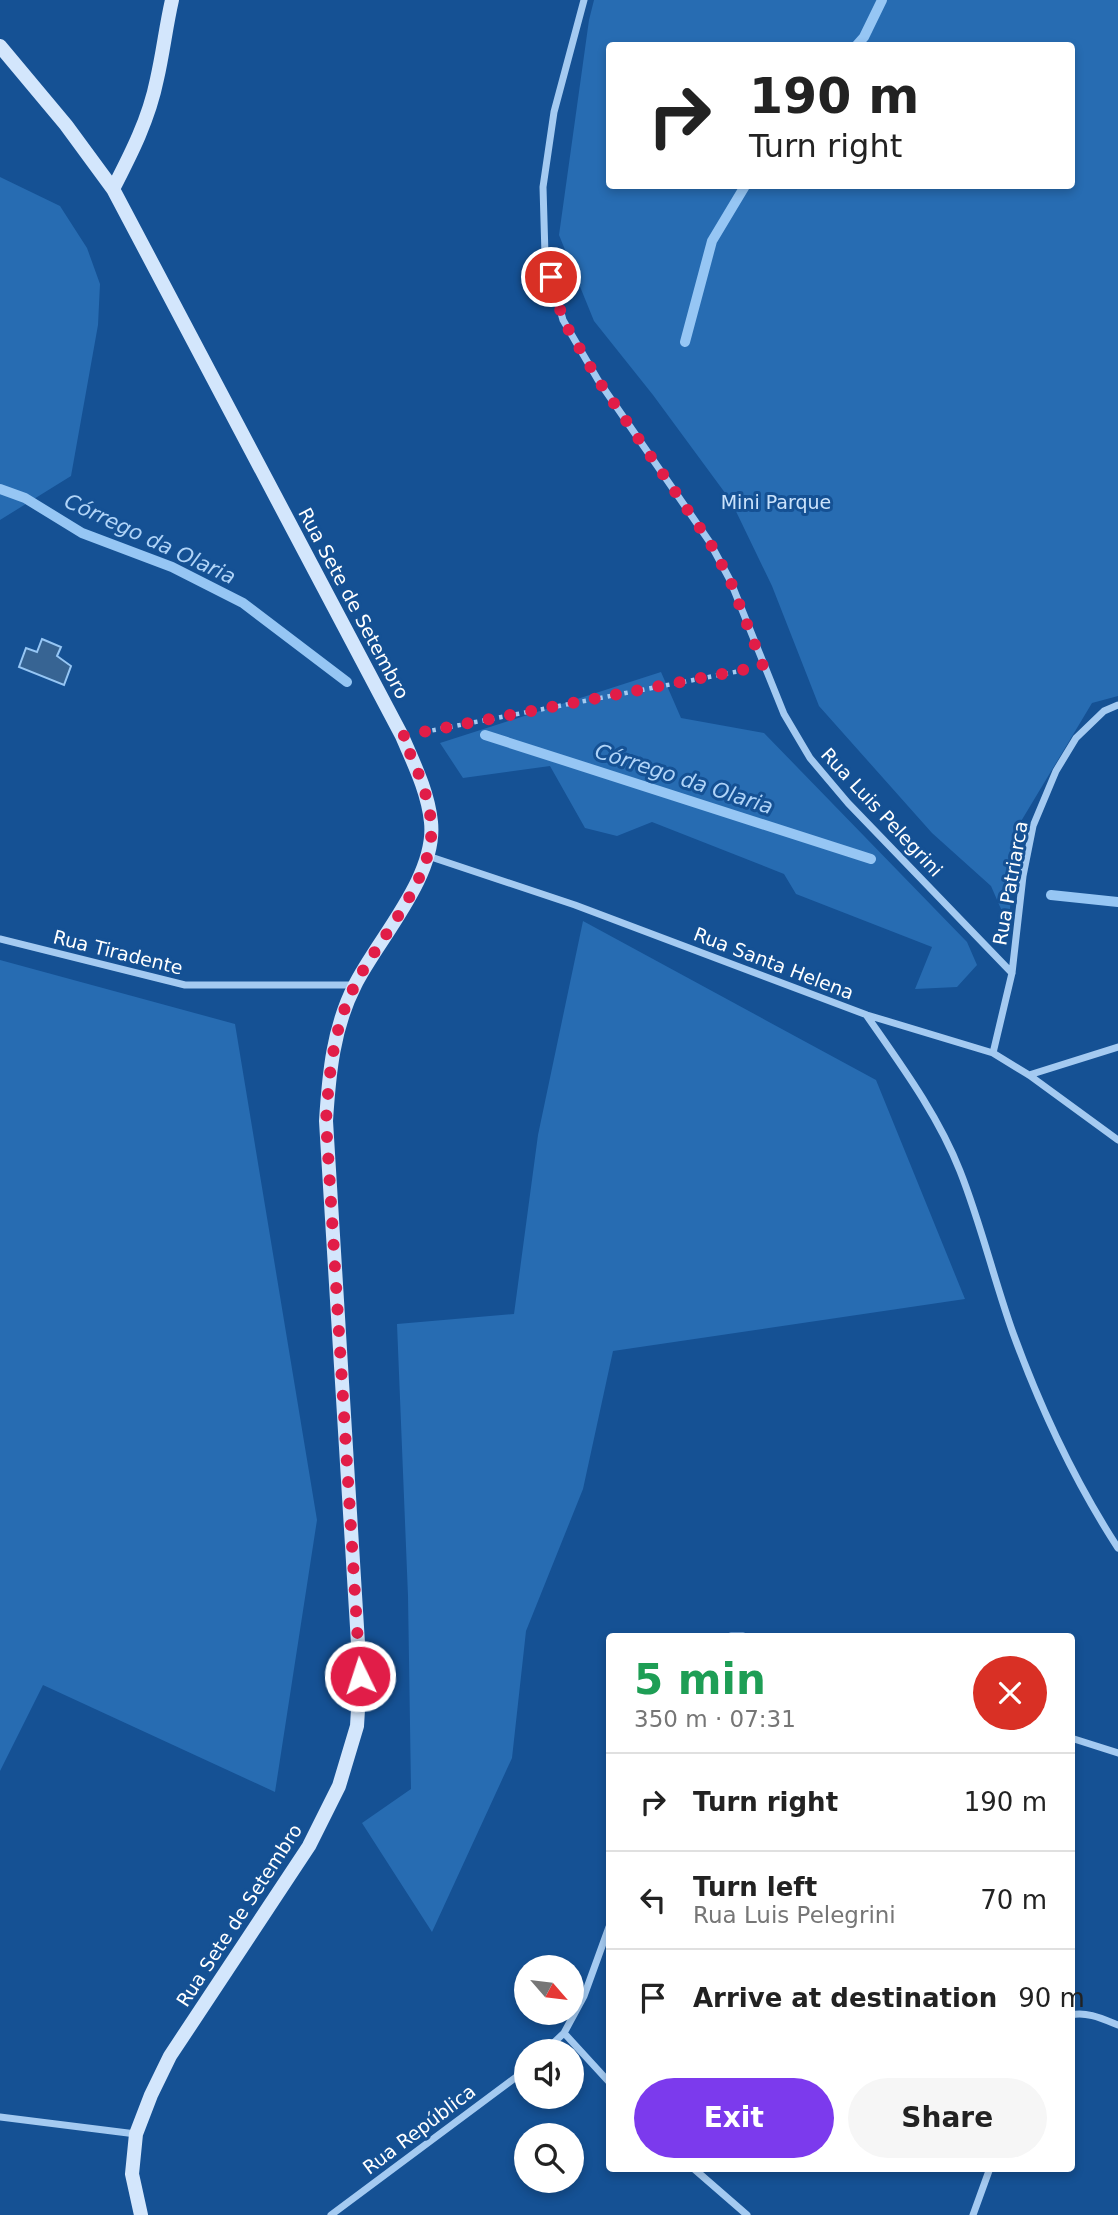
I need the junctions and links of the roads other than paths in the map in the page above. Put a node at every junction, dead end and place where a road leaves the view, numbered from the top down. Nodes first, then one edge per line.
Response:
1 (172, 0) edge
2 (584, 0) edge
3 (0, 46) edge
4 (113, 189) junction
5 (1118, 705) edge
6 (428, 856) junction
7 (0, 939) edge
8 (1012, 973) junction
9 (355, 985) junction
10 (867, 1015) junction
11 (1118, 1047) edge
12 (993, 1053) junction
13 (1029, 1075) junction
14 (1118, 1140) edge
15 (1118, 1548) edge
16 (1075, 1739) edge
17 (1118, 1753) edge
18 (606, 1935) edge
19 (1075, 2013) edge
20 (1118, 2025) edge
21 (564, 2033) junction
22 (558, 2039) edge
23 (514, 2079) edge
24 (606, 2079) edge
25 (0, 2117) edge
26 (136, 2134) junction
27 (698, 2172) edge
28 (989, 2172) edge
29 (141, 2215) edge
30 (331, 2215) edge
31 (747, 2215) edge
32 (973, 2215) edge

1 - 4 street
2 - 8 street, Rua Luis Pelegrini
3 - 4 street, Rua Sete de Setembro
4 - 6 street, Rua Sete de Setembro
5 - 8 street, Rua Patriarca
6 - 9 street, Rua Sete de Setembro
6 - 10 street, Rua Santa Helena
7 - 9 street, Rua Tiradente
8 - 12 street, Rua Patriarca
9 - 26 street, Rua Sete de Setembro
10 - 12 street
10 - 15 street, Rua Santa Helena
11 - 13 street
12 - 13 street
13 - 14 street
16 - 17 street
18 - 21 street
19 - 20 street
21 - 22 street
21 - 24 street
23 - 30 street, Rua República
25 - 26 street
26 - 29 street, Rua Sete de Setembro
27 - 31 street
28 - 32 street

